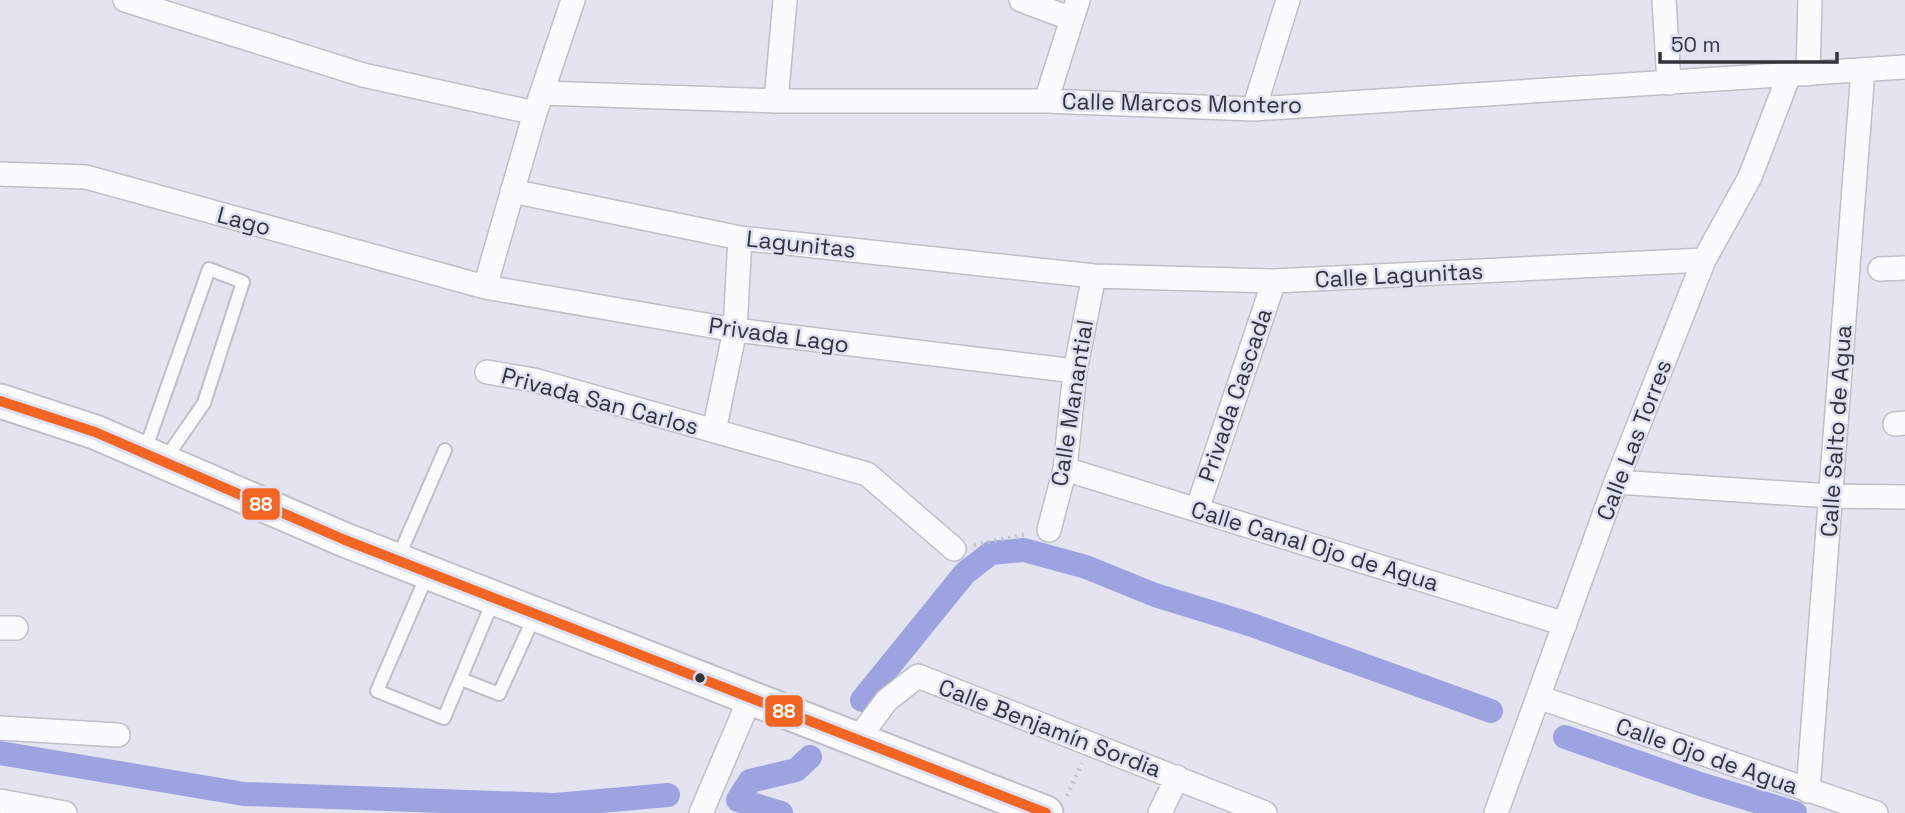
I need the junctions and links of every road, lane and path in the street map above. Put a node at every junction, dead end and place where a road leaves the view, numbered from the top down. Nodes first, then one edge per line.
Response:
1 (125, 0) edge
2 (573, 0) edge
3 (785, 0) edge
4 (1021, 0) edge
5 (1288, 0) edge
6 (1664, 0) edge
7 (1810, 0) edge
8 (1075, 9) edge
9 (1905, 67) edge
10 (1863, 71) junction
11 (1799, 74) junction
12 (1669, 83) junction
13 (776, 101) junction
14 (1046, 101) junction
15 (539, 103) junction
16 (1254, 109) junction
17 (0, 173) edge
18 (512, 191) junction
19 (740, 238) junction
20 (1704, 260) junction
21 (1905, 268) edge
22 (1880, 269) dead end
23 (1094, 276) junction
24 (1274, 281) junction
25 (485, 287) junction
26 (735, 330) junction
27 (1075, 371) junction
28 (487, 372) dead end
29 (0, 401) edge
30 (714, 431) junction
31 (445, 450) dead end
32 (154, 458) junction
33 (1065, 469) junction
34 (1616, 482) junction
35 (1830, 496) junction
36 (1905, 497) edge
37 (1197, 510) junction
38 (1049, 530) joint
39 (954, 549) joint
40 (397, 561) junction
41 (428, 572) junction
42 (494, 598) junction
43 (535, 614) junction
44 (1565, 624) junction
45 (461, 679) junction
46 (1538, 697) junction
47 (750, 698) junction
48 (0, 728) edge
49 (118, 736) dead end
50 (857, 740) junction
51 (1091, 743) junction
52 (1177, 776) junction
53 (1808, 791) junction
54 (0, 801) edge
55 (1055, 807) edge
56 (65, 813) edge
57 (701, 813) edge
58 (1160, 813) edge
59 (1265, 813) edge
60 (1496, 813) edge
61 (1876, 813) edge

1 - 15 street, Calle Marcos Montero
2 - 15 street
3 - 13 street
4 - 8 street
5 - 16 street
6 - 12 street
7 - 11 street, Calle Las Torres
8 - 14 street
9 - 10 street, Calle Marcos Montero
10 - 11 street, Calle Marcos Montero
10 - 35 street, Calle Salto de Agua
11 - 12 street, Calle Marcos Montero
11 - 20 street, Calle Las Torres
12 - 16 street, Calle Marcos Montero
13 - 14 street, Calle Marcos Montero
13 - 15 street, Calle Marcos Montero
14 - 16 street, Calle Marcos Montero
15 - 18 street
17 - 25 street, Lago
18 - 19 street, Lagunitas
18 - 25 street
19 - 23 street, Lagunitas
19 - 26 street, Privada San Carlos
20 - 24 street, Calle Lagunitas
20 - 34 street, Calle Las Torres
21 - 22 street
23 - 24 street, Calle Lagunitas
23 - 27 street, Calle Manantial
24 - 37 street, Privada Cascada
25 - 26 street, Privada Lago
26 - 27 street, Privada Lago
26 - 30 street, Privada San Carlos
27 - 33 street, Calle Manantial
28 - 30 street, Privada San Carlos
29 - 32 main road
30 - 39 street, Privada San Carlos
31 - 40 lane
32 - 32 lane
32 - 40 main road
33 - 37 street, Calle Canal Ojo de Agua
33 - 38 street, Calle Manantial
34 - 35 street
34 - 44 street, Calle Las Torres
35 - 36 street
35 - 53 street, Calle Salto de Agua
37 - 44 street, Calle Canal Ojo de Agua
38 - 39 path
40 - 41 main road
41 - 42 main road
41 - 45 lane
42 - 43 main road
42 - 45 lane
43 - 45 lane
43 - 47 main road
44 - 46 street, Calle Las Torres
46 - 53 street, Calle Ojo de Agua
46 - 60 street, Calle Las Torres
47 - 50 main road
47 - 57 street
48 - 49 street
50 - 51 street, Calle Benjamín Sordia
50 - 55 main road
51 - 52 street, Calle Benjamín Sordia
51 - 55 path
52 - 58 street
52 - 59 street, Calle Benjamín Sordia
53 - 61 street, Calle Ojo de Agua
54 - 56 street

